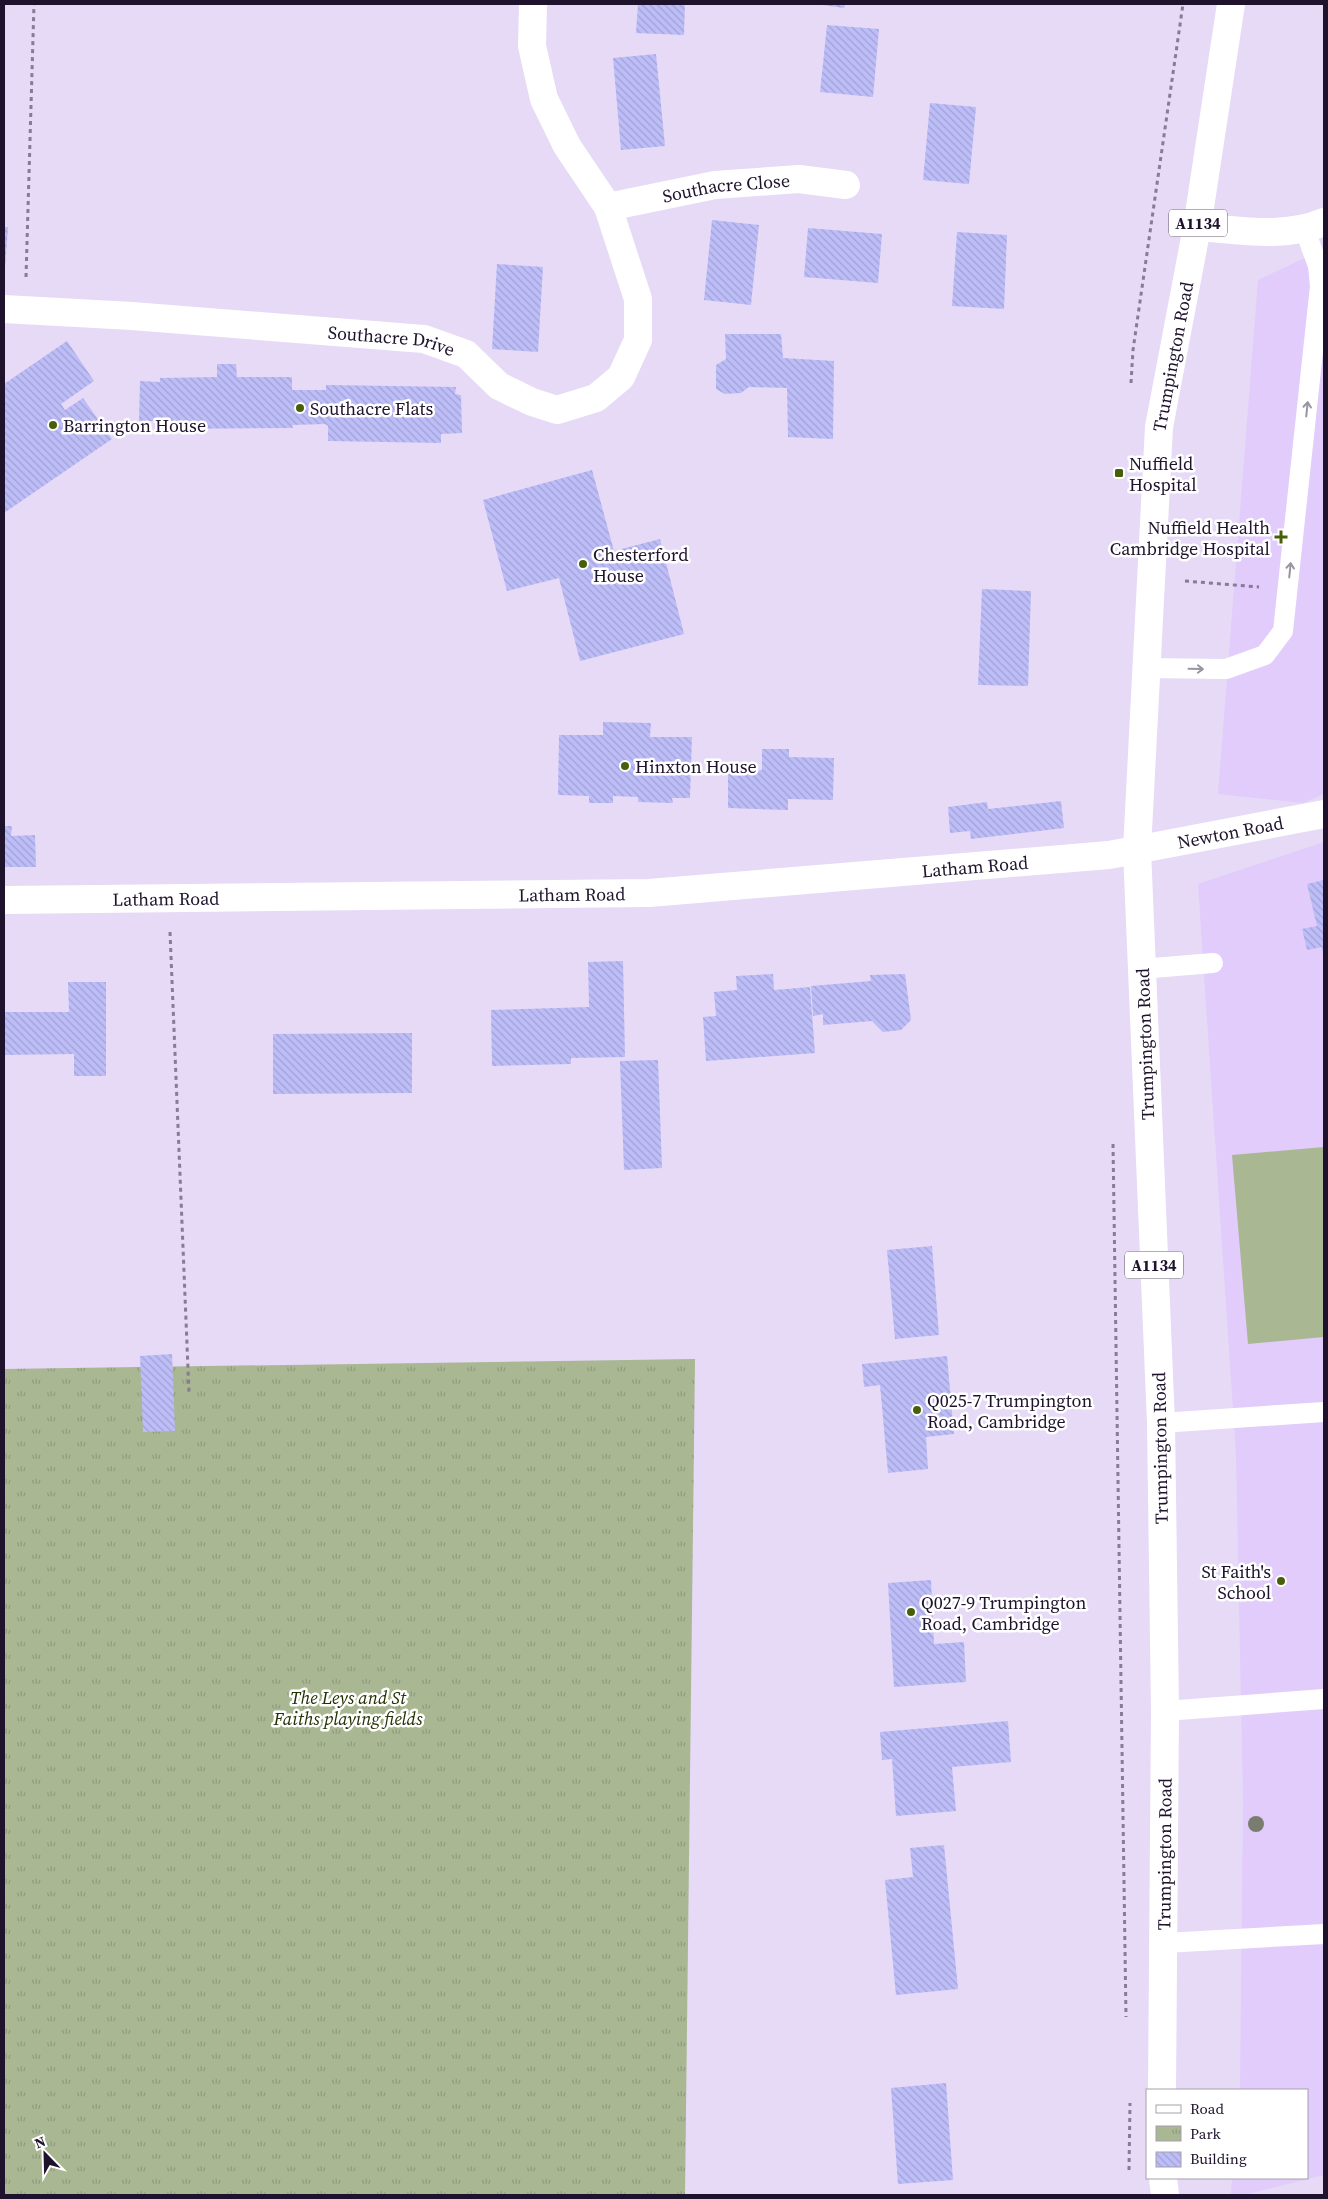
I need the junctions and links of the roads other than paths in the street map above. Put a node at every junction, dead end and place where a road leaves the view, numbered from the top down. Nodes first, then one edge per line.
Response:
1 (533, 4) edge
2 (1231, 4) edge
3 (846, 185) dead end
4 (608, 207) junction
5 (1315, 226) edge
6 (1197, 227) junction
7 (1321, 265) edge
8 (14, 310) edge
9 (1147, 668) junction
10 (1324, 814) edge
11 (1137, 850) junction
12 (4, 900) edge
13 (1213, 964) dead end
14 (1141, 969) junction
15 (1324, 1412) edge
16 (1161, 1423) junction
17 (1324, 1698) edge
18 (1165, 1711) junction
19 (1324, 1934) edge
20 (1165, 1943) junction
21 (1162, 2089) edge
22 (1163, 2179) edge
23 (1165, 2195) edge

1 - 4 street, Southacre Drive
2 - 6 street, Trumpington Road / A1134
3 - 4 street, Southacre Close
4 - 8 street, Southacre Drive
5 - 6 street
5 - 7 lane
6 - 9 street, Trumpington Road / A1134
9 -> 7 lane
9 - 11 street, Trumpington Road / A1134
10 - 11 street, Newton Road
11 - 12 street, Latham Road
11 - 14 street, Trumpington Road / A1134
13 - 14 lane
14 - 16 street, Trumpington Road / A1134
15 - 16 lane
16 - 18 street, Trumpington Road / A1134
17 - 18 lane
18 - 20 street, Trumpington Road / A1134
19 - 20 lane
20 - 21 street, Trumpington Road / A1134
22 - 23 street

